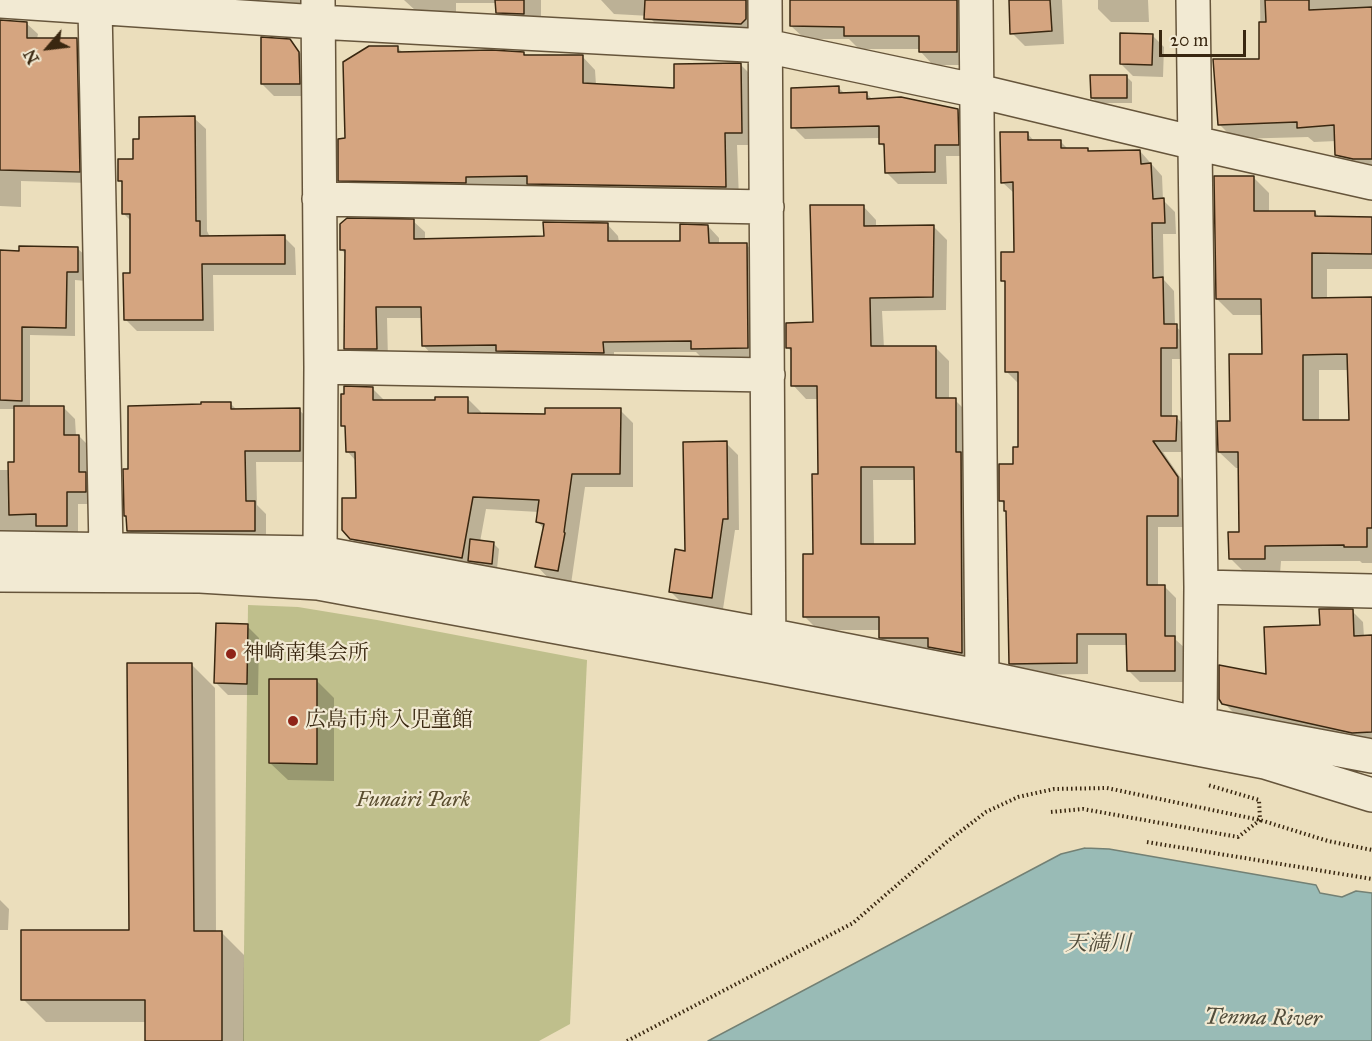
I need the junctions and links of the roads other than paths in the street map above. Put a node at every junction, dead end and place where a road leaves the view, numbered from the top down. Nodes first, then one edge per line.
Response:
1 (765, 0) edge
2 (976, 0) edge
3 (1193, 0) edge
4 (0, 1) edge
5 (95, 8) junction
6 (318, 11) edge
7 (766, 46) junction
8 (978, 91) junction
9 (1195, 143) junction
10 (1372, 183) edge
11 (319, 199) junction
12 (767, 207) junction
13 (321, 367) junction
14 (768, 375) junction
15 (0, 548) edge
16 (106, 549) junction
17 (319, 568) junction
18 (0, 575) edge
19 (1201, 587) junction
20 (1372, 591) edge
21 (769, 650) junction
22 (982, 677) junction
23 (1200, 724) junction
24 (1372, 756) edge
25 (1372, 795) edge

1 - 7 street
2 - 8 street
3 - 9 street
4 - 5 street
5 - 6 street
5 - 16 street
6 - 7 street
6 - 11 street
7 - 8 street
7 - 12 street
8 - 9 street
8 - 22 street
9 - 10 street
9 - 19 street
11 - 12 street
11 - 13 street
12 - 14 street
13 - 14 street
13 - 17 street
14 - 21 street
15 - 16 street
16 - 17 street
17 - 18 street
17 - 21 street
19 - 20 street
19 - 23 street
21 - 22 street
21 - 25 street
22 - 23 street
23 - 24 street

